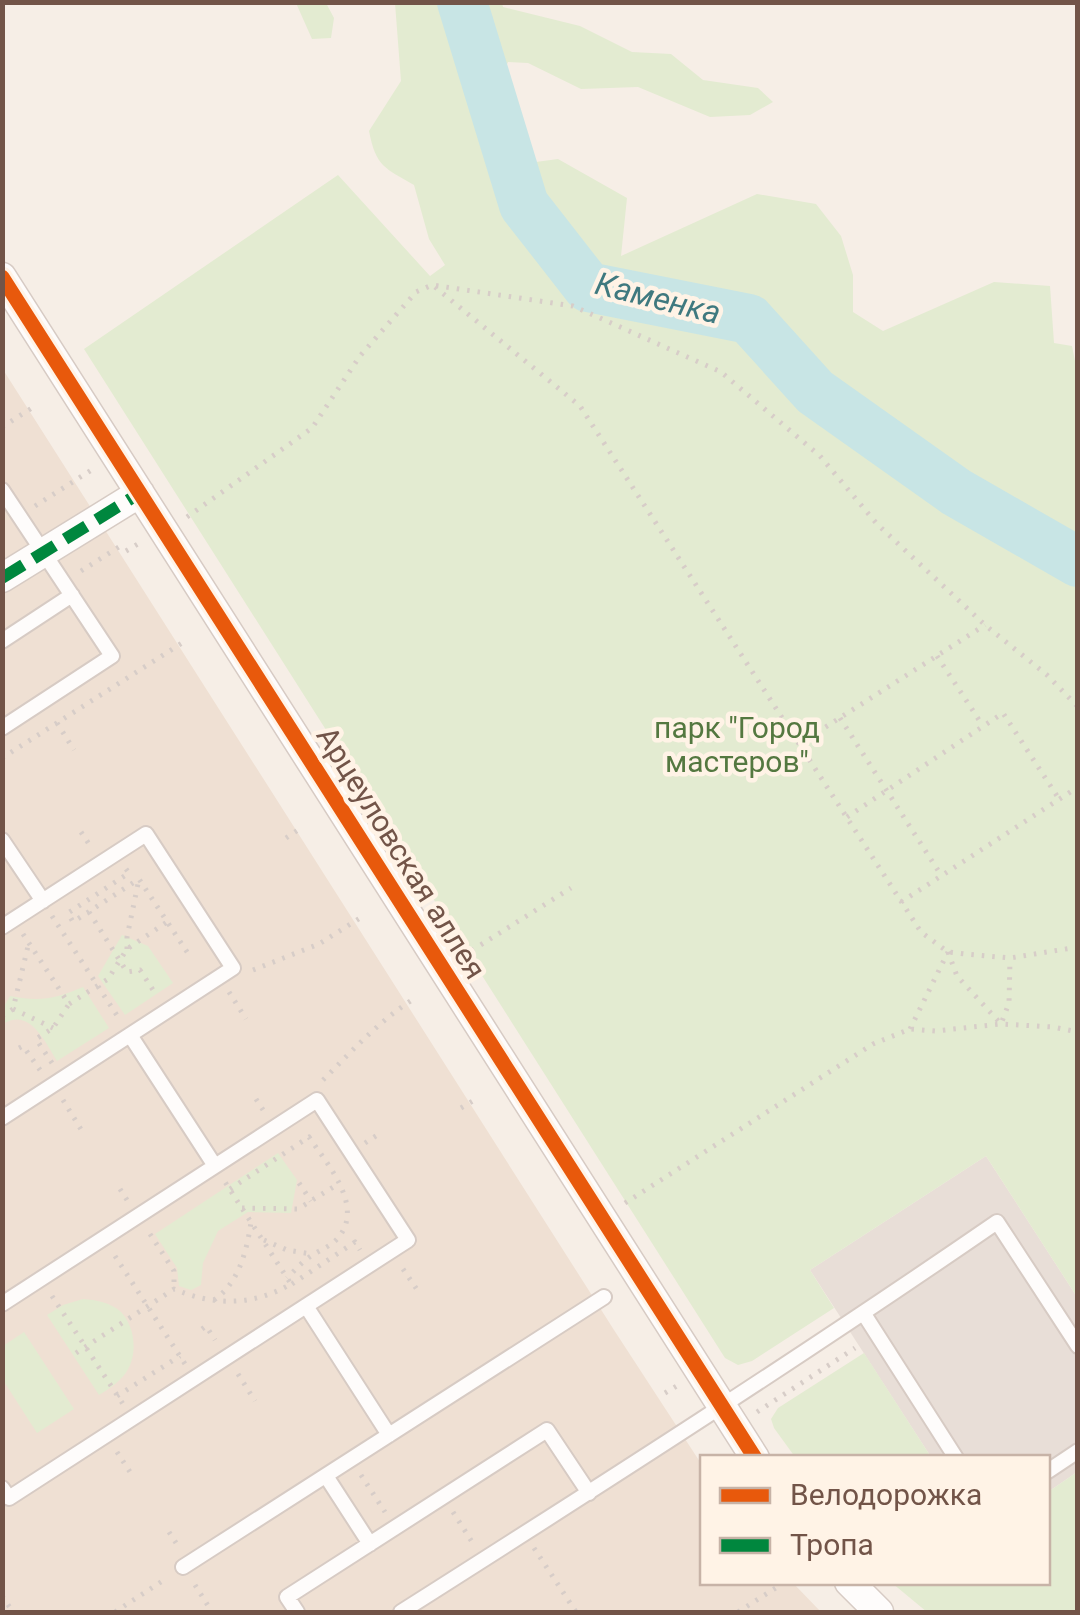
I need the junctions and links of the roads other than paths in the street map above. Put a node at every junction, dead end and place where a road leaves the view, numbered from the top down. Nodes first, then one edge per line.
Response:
1 (2, 276) edge
2 (2, 490) edge
3 (140, 493) junction
4 (43, 552) junction
5 (2, 578) edge
6 (72, 595) junction
7 (2, 641) edge
8 (2, 728) edge
9 (2, 840) edge
10 (42, 901) junction
11 (2, 927) edge
12 (130, 1035) junction
13 (2, 1118) edge
14 (215, 1166) junction
15 (604, 1297) dead end
16 (2, 1304) edge
17 (306, 1306) junction
18 (864, 1314) junction
19 (1078, 1346) edge
20 (722, 1408) junction
21 (389, 1435) junction
22 (1078, 1451) edge
23 (754, 1455) edge
24 (954, 1455) edge
25 (1050, 1470) edge
26 (326, 1476) junction
27 (2, 1488) edge
28 (589, 1493) junction
29 (370, 1544) junction
30 (183, 1568) road end
31 (852, 1585) edge
32 (297, 1612) edge
33 (401, 1612) edge
34 (879, 1612) edge

1 - 3 street, Арцеуловская аллея
2 - 4 lane
3 - 4 street
3 - 20 street, Арцеуловская аллея
4 - 5 street
4 - 6 lane
6 - 7 lane
6 - 8 lane
9 - 10 lane
10 - 11 lane
10 - 12 lane
12 - 13 lane
12 - 14 lane
14 - 16 lane
14 - 17 lane
15 - 21 lane
17 - 21 lane
17 - 27 lane
18 - 19 lane
18 - 20 lane
18 - 24 lane
20 - 23 street, Арцеуловская аллея
20 - 28 lane
21 - 26 lane
22 - 25 lane
26 - 29 lane
26 - 30 lane
28 - 29 lane
28 - 33 lane
29 - 32 lane
31 - 34 street

